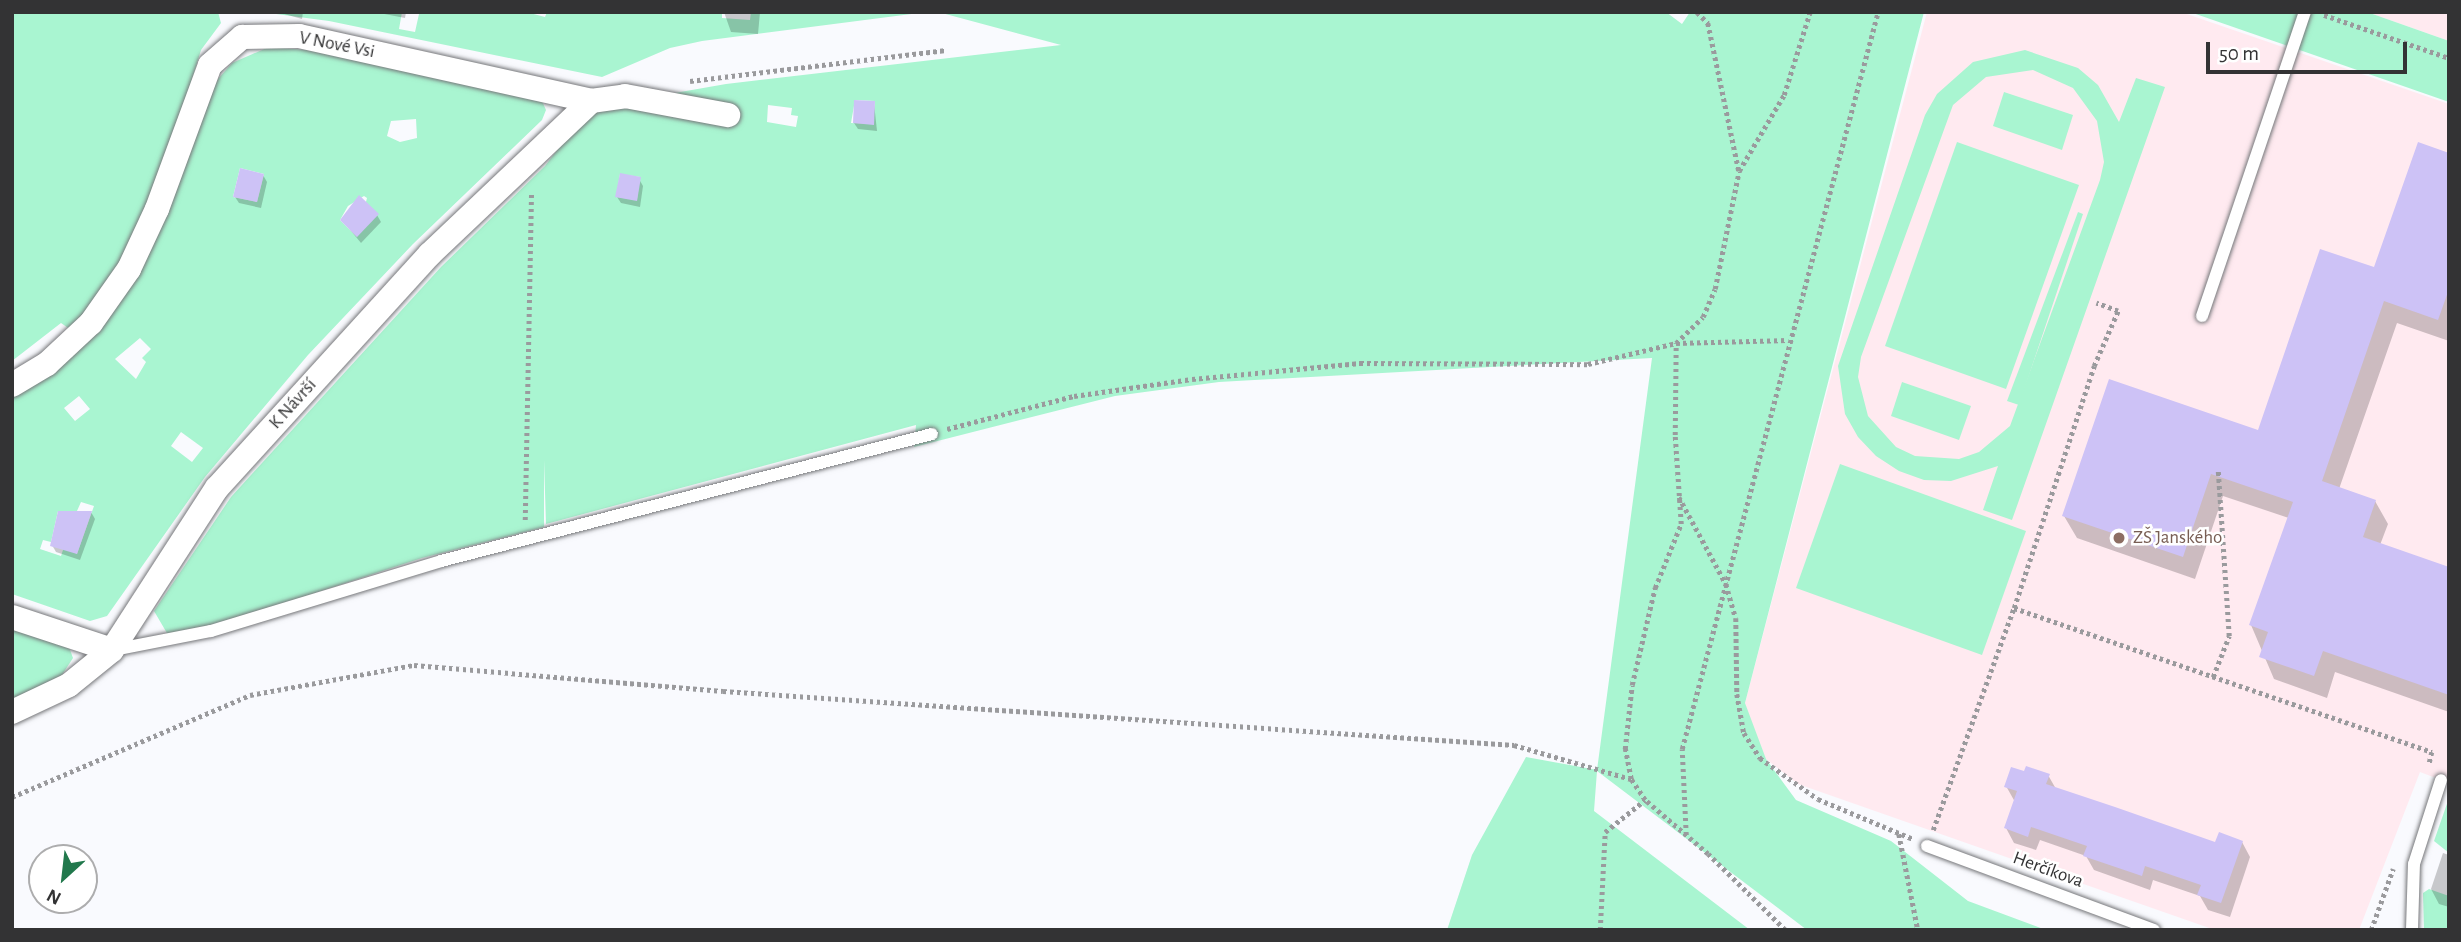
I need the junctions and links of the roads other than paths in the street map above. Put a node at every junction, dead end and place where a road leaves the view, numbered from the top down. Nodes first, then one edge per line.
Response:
1 (2305, 12) edge
2 (591, 101) junction
3 (728, 115) dead end
4 (2202, 316) dead end
5 (12, 385) edge
6 (932, 434) road end
7 (12, 617) edge
8 (113, 650) junction
9 (12, 712) edge
10 (2441, 780) dead end
11 (1927, 846) road end
12 (2154, 930) edge
13 (2412, 930) edge

1 - 4 lane
2 - 3 street, V Nové Vsi
2 - 5 street, V Nové Vsi
2 - 8 street, K Návrší
6 - 8 lane
7 - 8 street
8 - 9 street, K Návrší
10 - 13 lane
11 - 12 lane, Herčíkova

